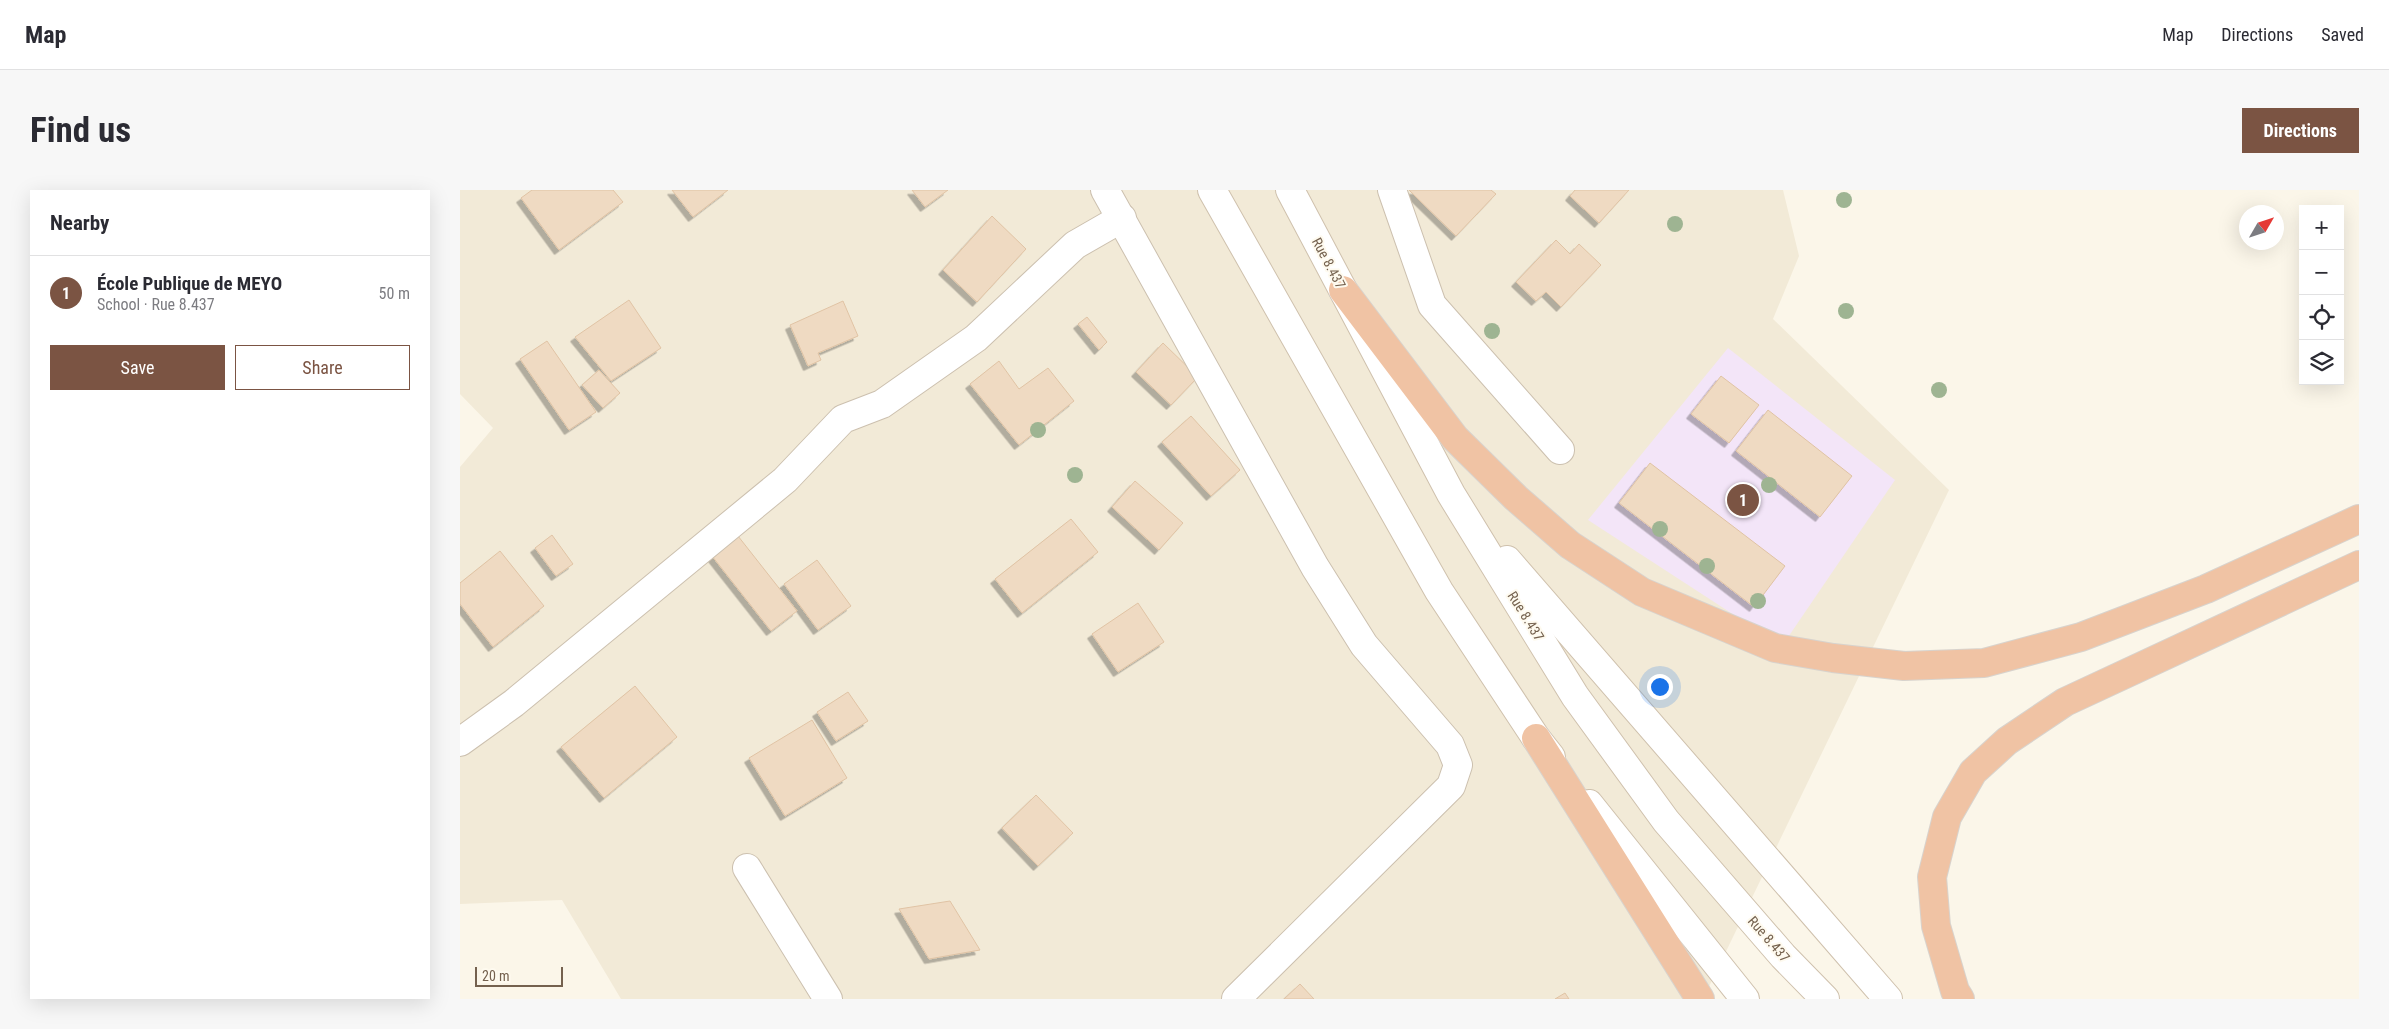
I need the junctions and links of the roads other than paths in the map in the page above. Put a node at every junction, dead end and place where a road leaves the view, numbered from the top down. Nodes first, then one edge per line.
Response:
1 (1105, 190) edge
2 (1212, 190) edge
3 (1290, 190) edge
4 (1392, 190) edge
5 (1122, 218) junction
6 (1343, 290) junction
7 (1560, 450) dead end
8 (1451, 494) junction
9 (2359, 520) edge
10 (2359, 564) edge
11 (1536, 738) junction
12 (460, 742) edge
13 (747, 868) dead end
14 (828, 999) edge
15 (1236, 999) edge
16 (1700, 999) edge
17 (1745, 999) edge
18 (1825, 999) edge
19 (1888, 999) edge
20 (1960, 999) edge

1 - 5 main road
2 - 11 main road
3 - 6 main road, Rue 8.437
4 - 7 main road
5 - 12 main road
5 - 15 main road
6 - 8 main road, Rue 8.437
6 - 9 highway
8 - 18 main road, Rue 8.437
8 - 19 main road
10 - 20 highway
11 - 16 highway
11 - 17 main road
13 - 14 main road

